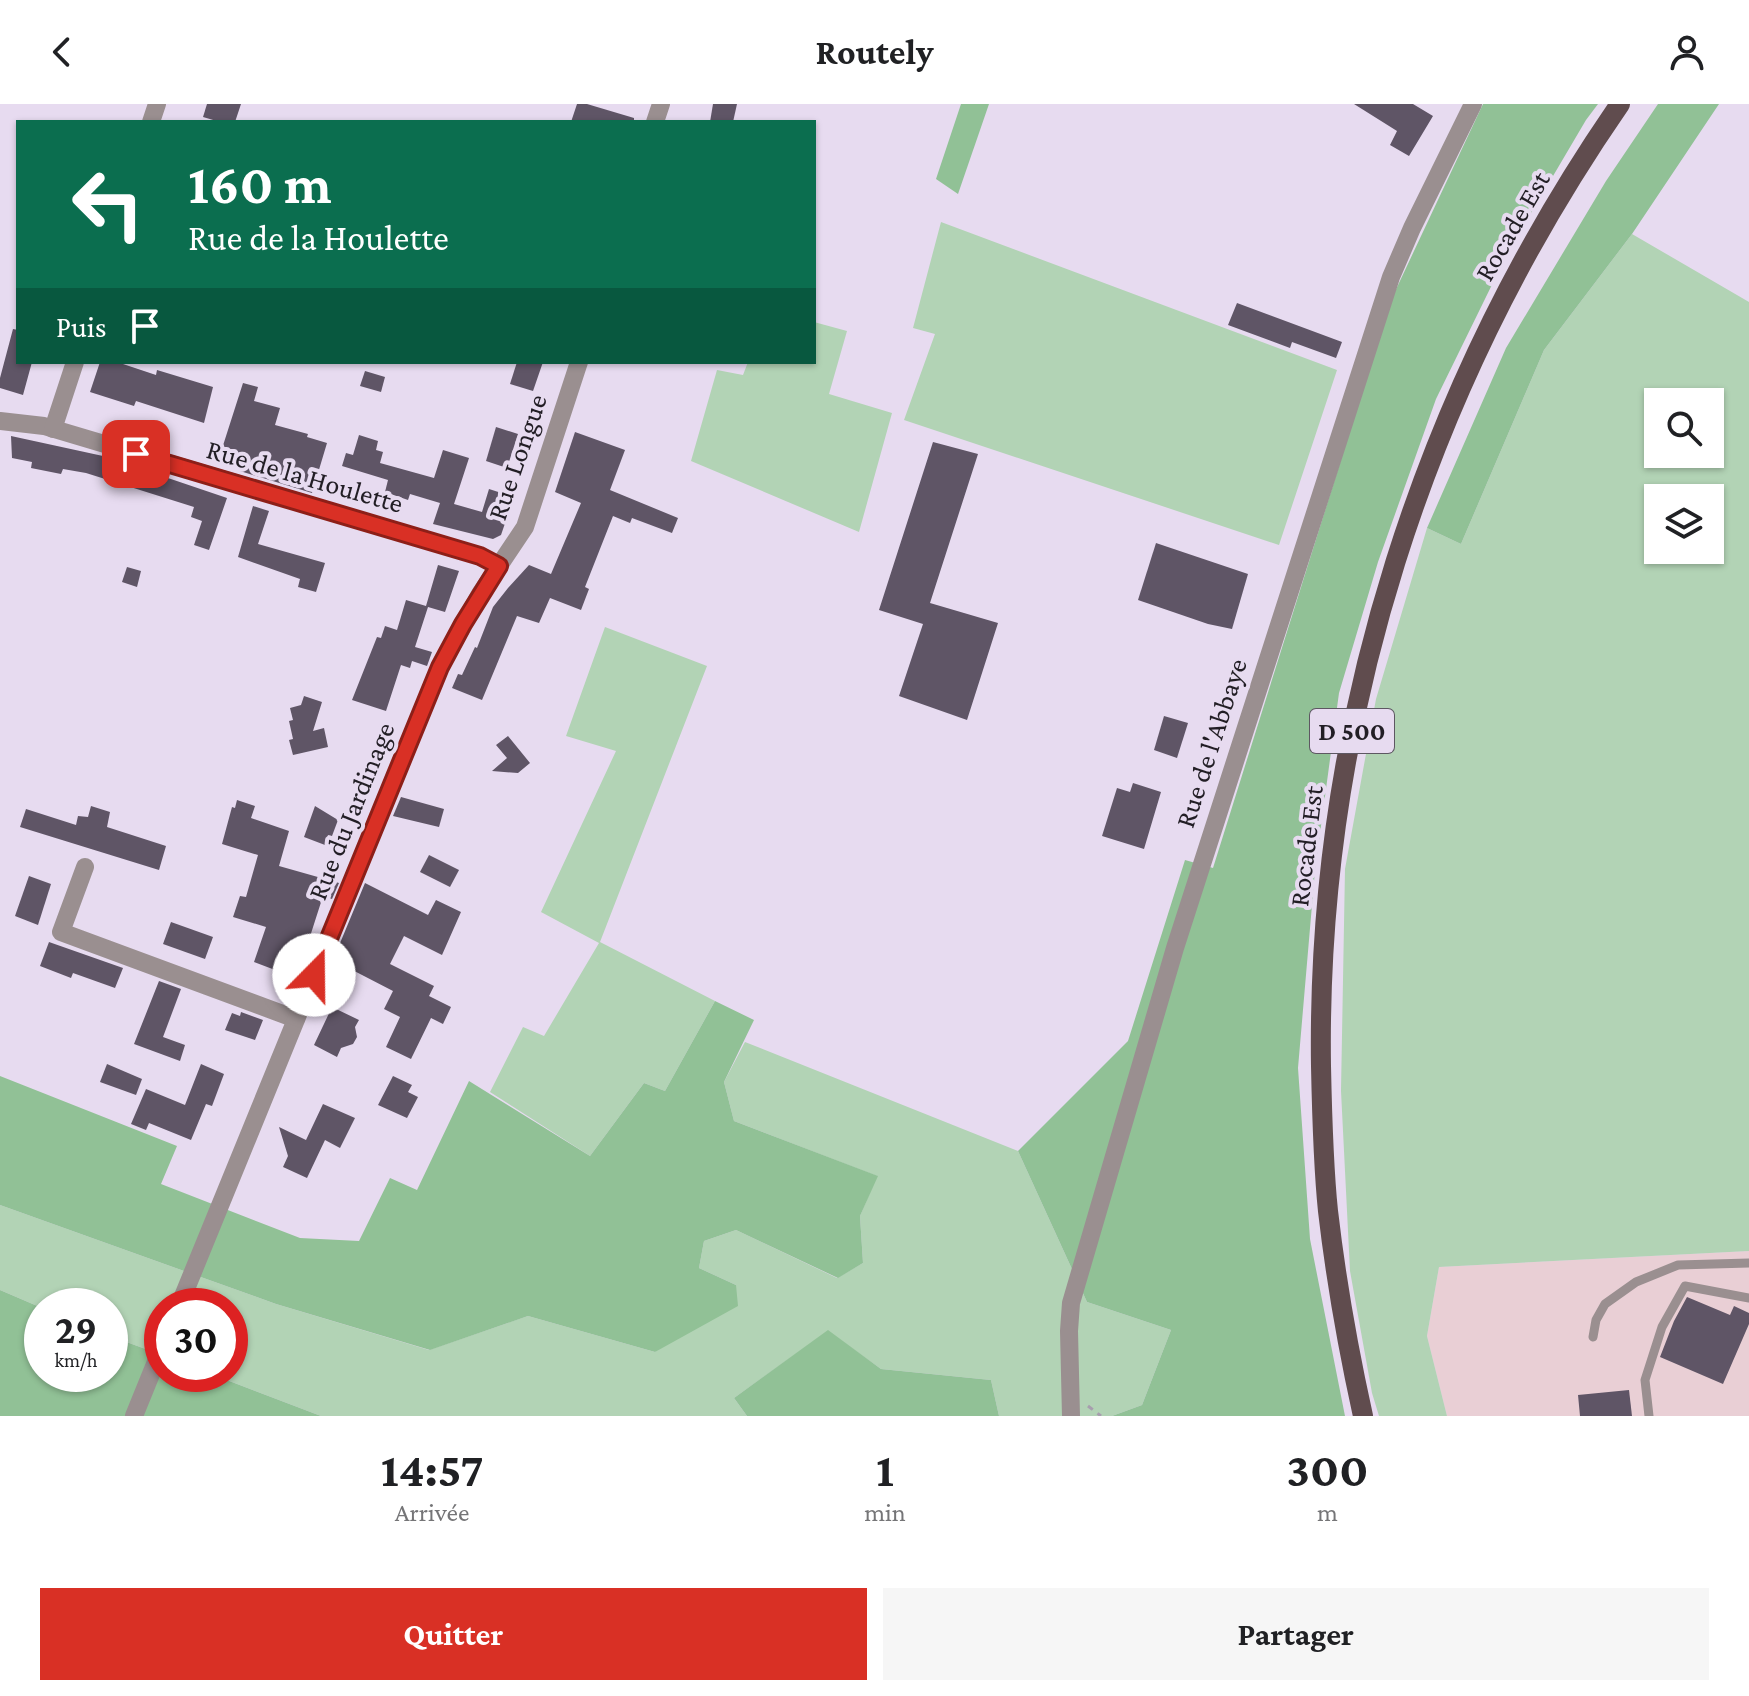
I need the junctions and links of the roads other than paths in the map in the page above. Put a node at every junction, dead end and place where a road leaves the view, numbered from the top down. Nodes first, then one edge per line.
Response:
1 (1473, 104) edge
2 (1620, 104) edge
3 (74, 364) edge
4 (578, 364) edge
5 (0, 421) edge
6 (53, 429) junction
7 (499, 566) junction
8 (85, 867) dead end
9 (296, 1019) junction
10 (1749, 1263) edge
11 (186, 1288) edge
12 (1749, 1298) edge
13 (1593, 1337) dead end
14 (144, 1391) edge
15 (1077, 1409) edge
16 (1363, 1415) edge
17 (134, 1416) edge
18 (1649, 1416) edge

1 - 15 street, Rue de l'Abbaye
2 - 16 main road, Rocade Est / D 500
3 - 6 street
4 - 7 street, Rue Longue
5 - 6 street, Rue de la Houlette
6 - 7 street, Rue de la Houlette
7 - 9 street, Rue du Jardinage
8 - 9 street
9 - 11 street, Rue du Jardinage
10 - 13 lane
12 - 18 lane
14 - 17 street

